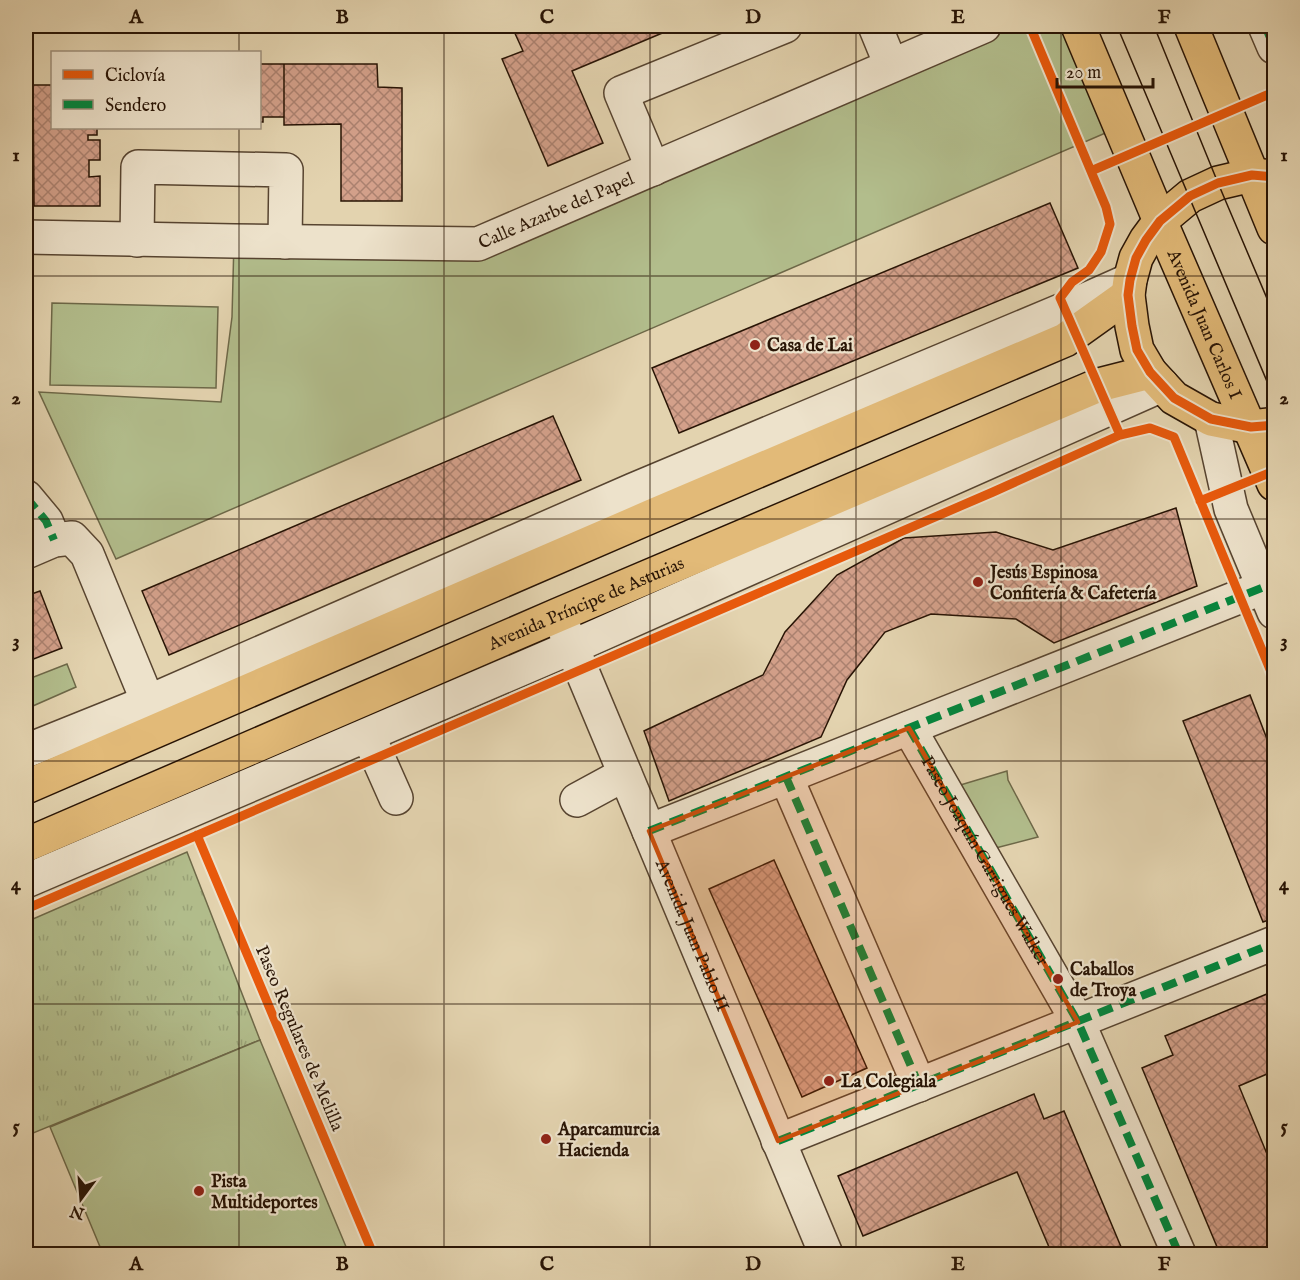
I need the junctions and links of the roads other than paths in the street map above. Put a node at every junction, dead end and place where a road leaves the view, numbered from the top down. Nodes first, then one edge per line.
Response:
1 (784, 26) edge
2 (875, 26) edge
3 (984, 26) edge
4 (1078, 26) edge
5 (1191, 26) edge
6 (1265, 26) edge
7 (1275, 47) edge
8 (891, 65) junction
9 (653, 169) junction
10 (1263, 176) edge
11 (1160, 221) junction
12 (1275, 228) edge
13 (26, 237) edge
14 (137, 240) junction
15 (285, 242) junction
16 (1129, 287) junction
17 (1156, 378) junction
18 (1211, 419) junction
19 (1263, 426) edge
20 (1275, 484) edge
21 (26, 497) edge
22 (40, 546) edge
23 (1269, 600) edge
24 (558, 615) junction
25 (572, 647) junction
26 (148, 702) junction
27 (909, 728) junction
28 (368, 735) junction
29 (26, 751) edge
30 (625, 774) junction
31 (786, 777) junction
32 (26, 787) edge
33 (396, 798) dead end
34 (577, 800) dead end
35 (649, 831) junction
36 (26, 845) edge
37 (26, 880) edge
38 (1275, 943) edge
39 (1078, 1022) junction
40 (919, 1085) junction
41 (778, 1141) junction
42 (826, 1254) edge
43 (1179, 1254) edge

1 - 9 street
2 - 8 street
3 - 8 street, Calle Azarbe del Papel
4 - 11 main road, Avenida Juan Carlos I
5 - 10 main road
6 - 7 street
8 - 9 street, Calle Azarbe del Papel
9 - 15 street, Calle Azarbe del Papel
10 - 11 main road, Avenida Juan Carlos I
10 - 12 main road
11 - 16 main road, Avenida Juan Carlos I
11 - 19 main road, Avenida Juan Carlos I
13 - 14 street, Calle Azarbe del Papel
14 - 15 street, Calle Azarbe del Papel
14 - 15 street
16 - 17 main road, Avenida Juan Carlos I
16 - 26 street
16 - 32 main road
17 - 18 main road, Avenida Juan Carlos I
17 - 24 main road, Avenida Príncipe de Asturias
17 - 25 street
18 - 19 main road, Avenida Juan Carlos I
18 - 23 street, Avenida Juan Carlos I
19 - 20 main road, Avenida Juan Carlos I
21 - 22 street
22 - 26 street
23 - 27 street
24 - 25 street, Avenida Juan Pablo II
24 - 36 main road, Avenida Príncipe de Asturias
25 - 28 street
25 - 30 street, Avenida Juan Pablo II
26 - 29 street
27 - 31 street
27 - 39 street, Paseo Joaquín Garrigues Walker
28 - 33 street
28 - 37 street
30 - 34 street
30 - 35 street, Avenida Juan Pablo II
31 - 35 street
31 - 40 street
35 - 41 street, Avenida Juan Pablo II
38 - 39 street
39 - 40 street
39 - 43 street, Paseo Joaquín Garrigues Walker
40 - 41 street
41 - 42 street, Avenida Juan Pablo II

